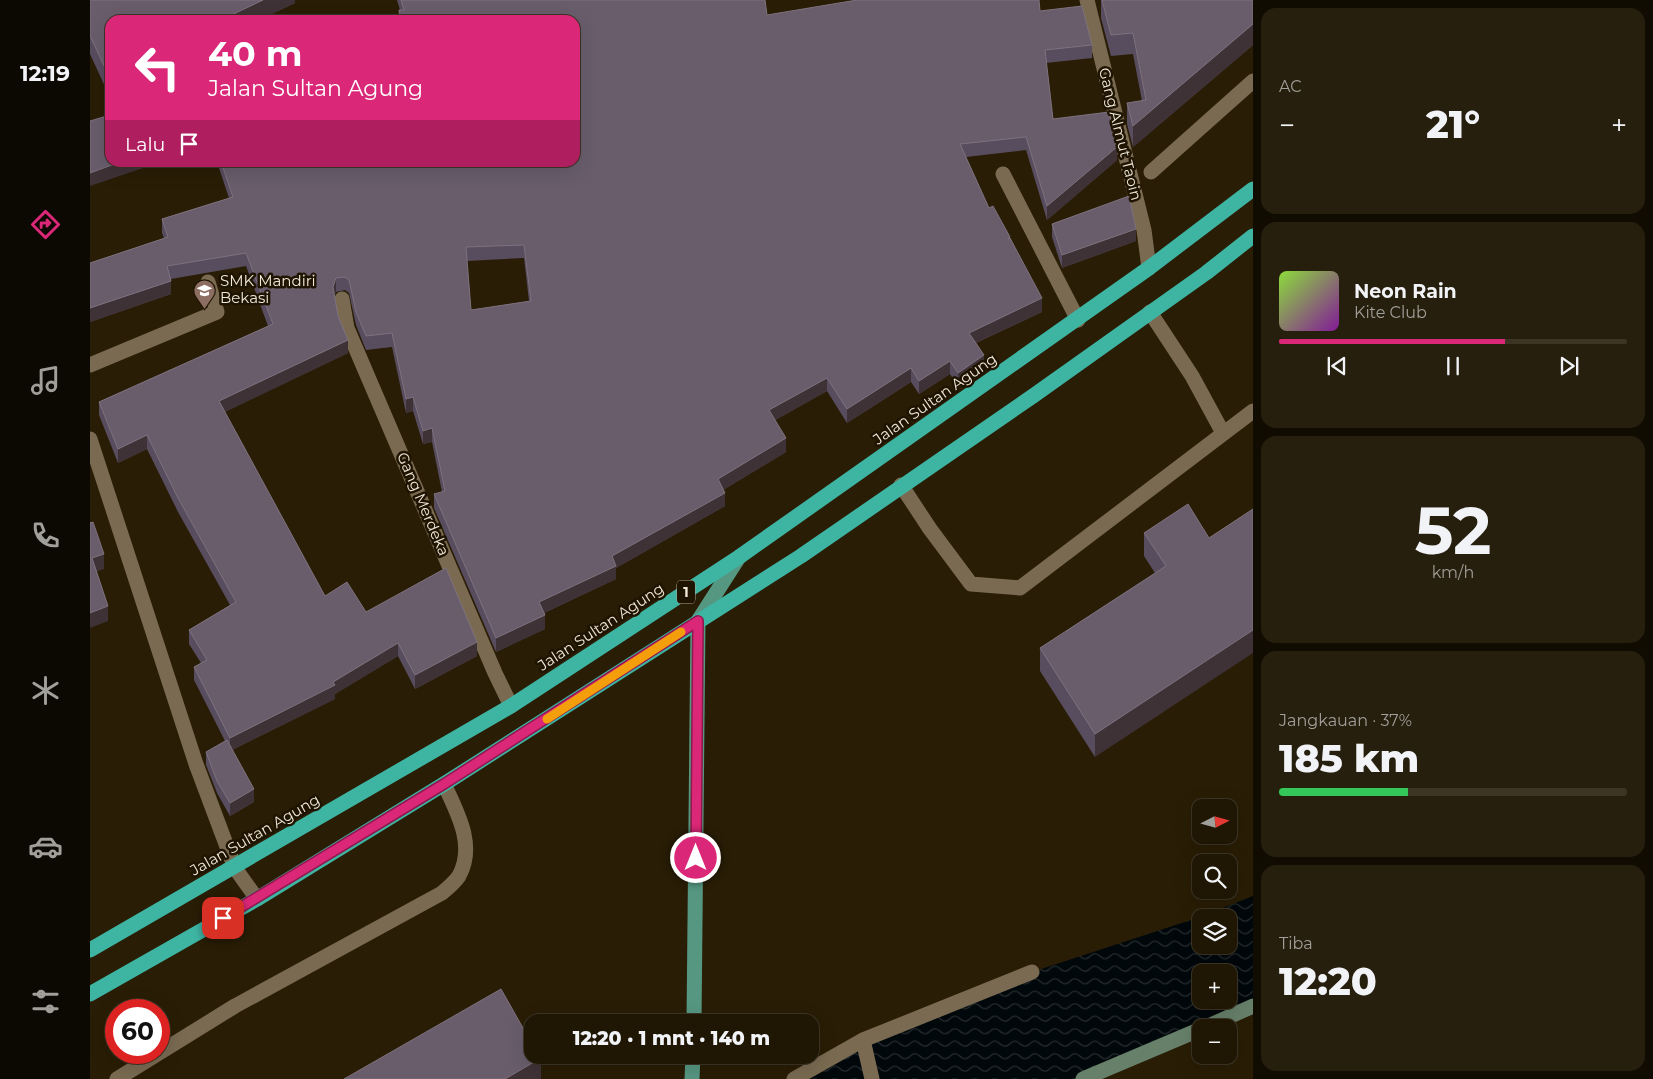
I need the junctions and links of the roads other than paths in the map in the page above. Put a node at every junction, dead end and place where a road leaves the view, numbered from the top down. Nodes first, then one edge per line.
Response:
1 (1087, 0) edge
2 (1253, 81) edge
3 (1151, 172) dead end
4 (1003, 174) dead end
5 (1253, 189) edge
6 (1253, 236) edge
7 (1150, 268) junction
8 (208, 282) dead end
9 (342, 300) dead end
10 (1150, 312) junction
11 (1078, 320) junction
12 (90, 366) edge
13 (1253, 410) edge
14 (1223, 433) junction
15 (90, 439) edge
16 (901, 485) junction
17 (739, 558) junction
18 (698, 621) junction
19 (511, 706) junction
20 (444, 784) junction
21 (235, 868) junction
22 (257, 899) junction
23 (90, 950) edge
24 (1032, 972) dead end
25 (90, 994) edge
26 (1253, 1006) edge
27 (694, 1014) edge
28 (1223, 1019) edge
29 (1192, 1032) edge
30 (863, 1040) junction
31 (693, 1064) edge
32 (117, 1079) edge
33 (692, 1079) edge
34 (794, 1079) edge
35 (872, 1079) edge
36 (1083, 1079) edge

1 - 7 street, Gang Almut Taoin
2 - 3 street
4 - 11 street
5 - 7 highway, Jalan Sultan Agung / 1
6 - 10 highway, 1
7 - 11 highway, Jalan Sultan Agung / 1
8 - 12 street
9 - 19 street, Gang Merdeka
10 - 14 street
10 - 16 highway, 1
11 - 17 highway, Jalan Sultan Agung / 1
13 - 14 street
14 - 16 street
15 - 21 street
16 - 18 highway, 1
17 - 18 main road
17 - 19 highway, Jalan Sultan Agung / 1
18 - 20 highway, 1
18 - 27 main road
19 - 21 highway, Jalan Sultan Agung / 1
20 - 22 highway, 1
20 - 32 street
21 - 22 street
21 - 23 highway, Jalan Sultan Agung / 1
22 - 25 highway, 1
24 - 30 street
26 - 28 street
29 - 36 street
30 - 34 street
30 - 35 street
31 - 33 main road

